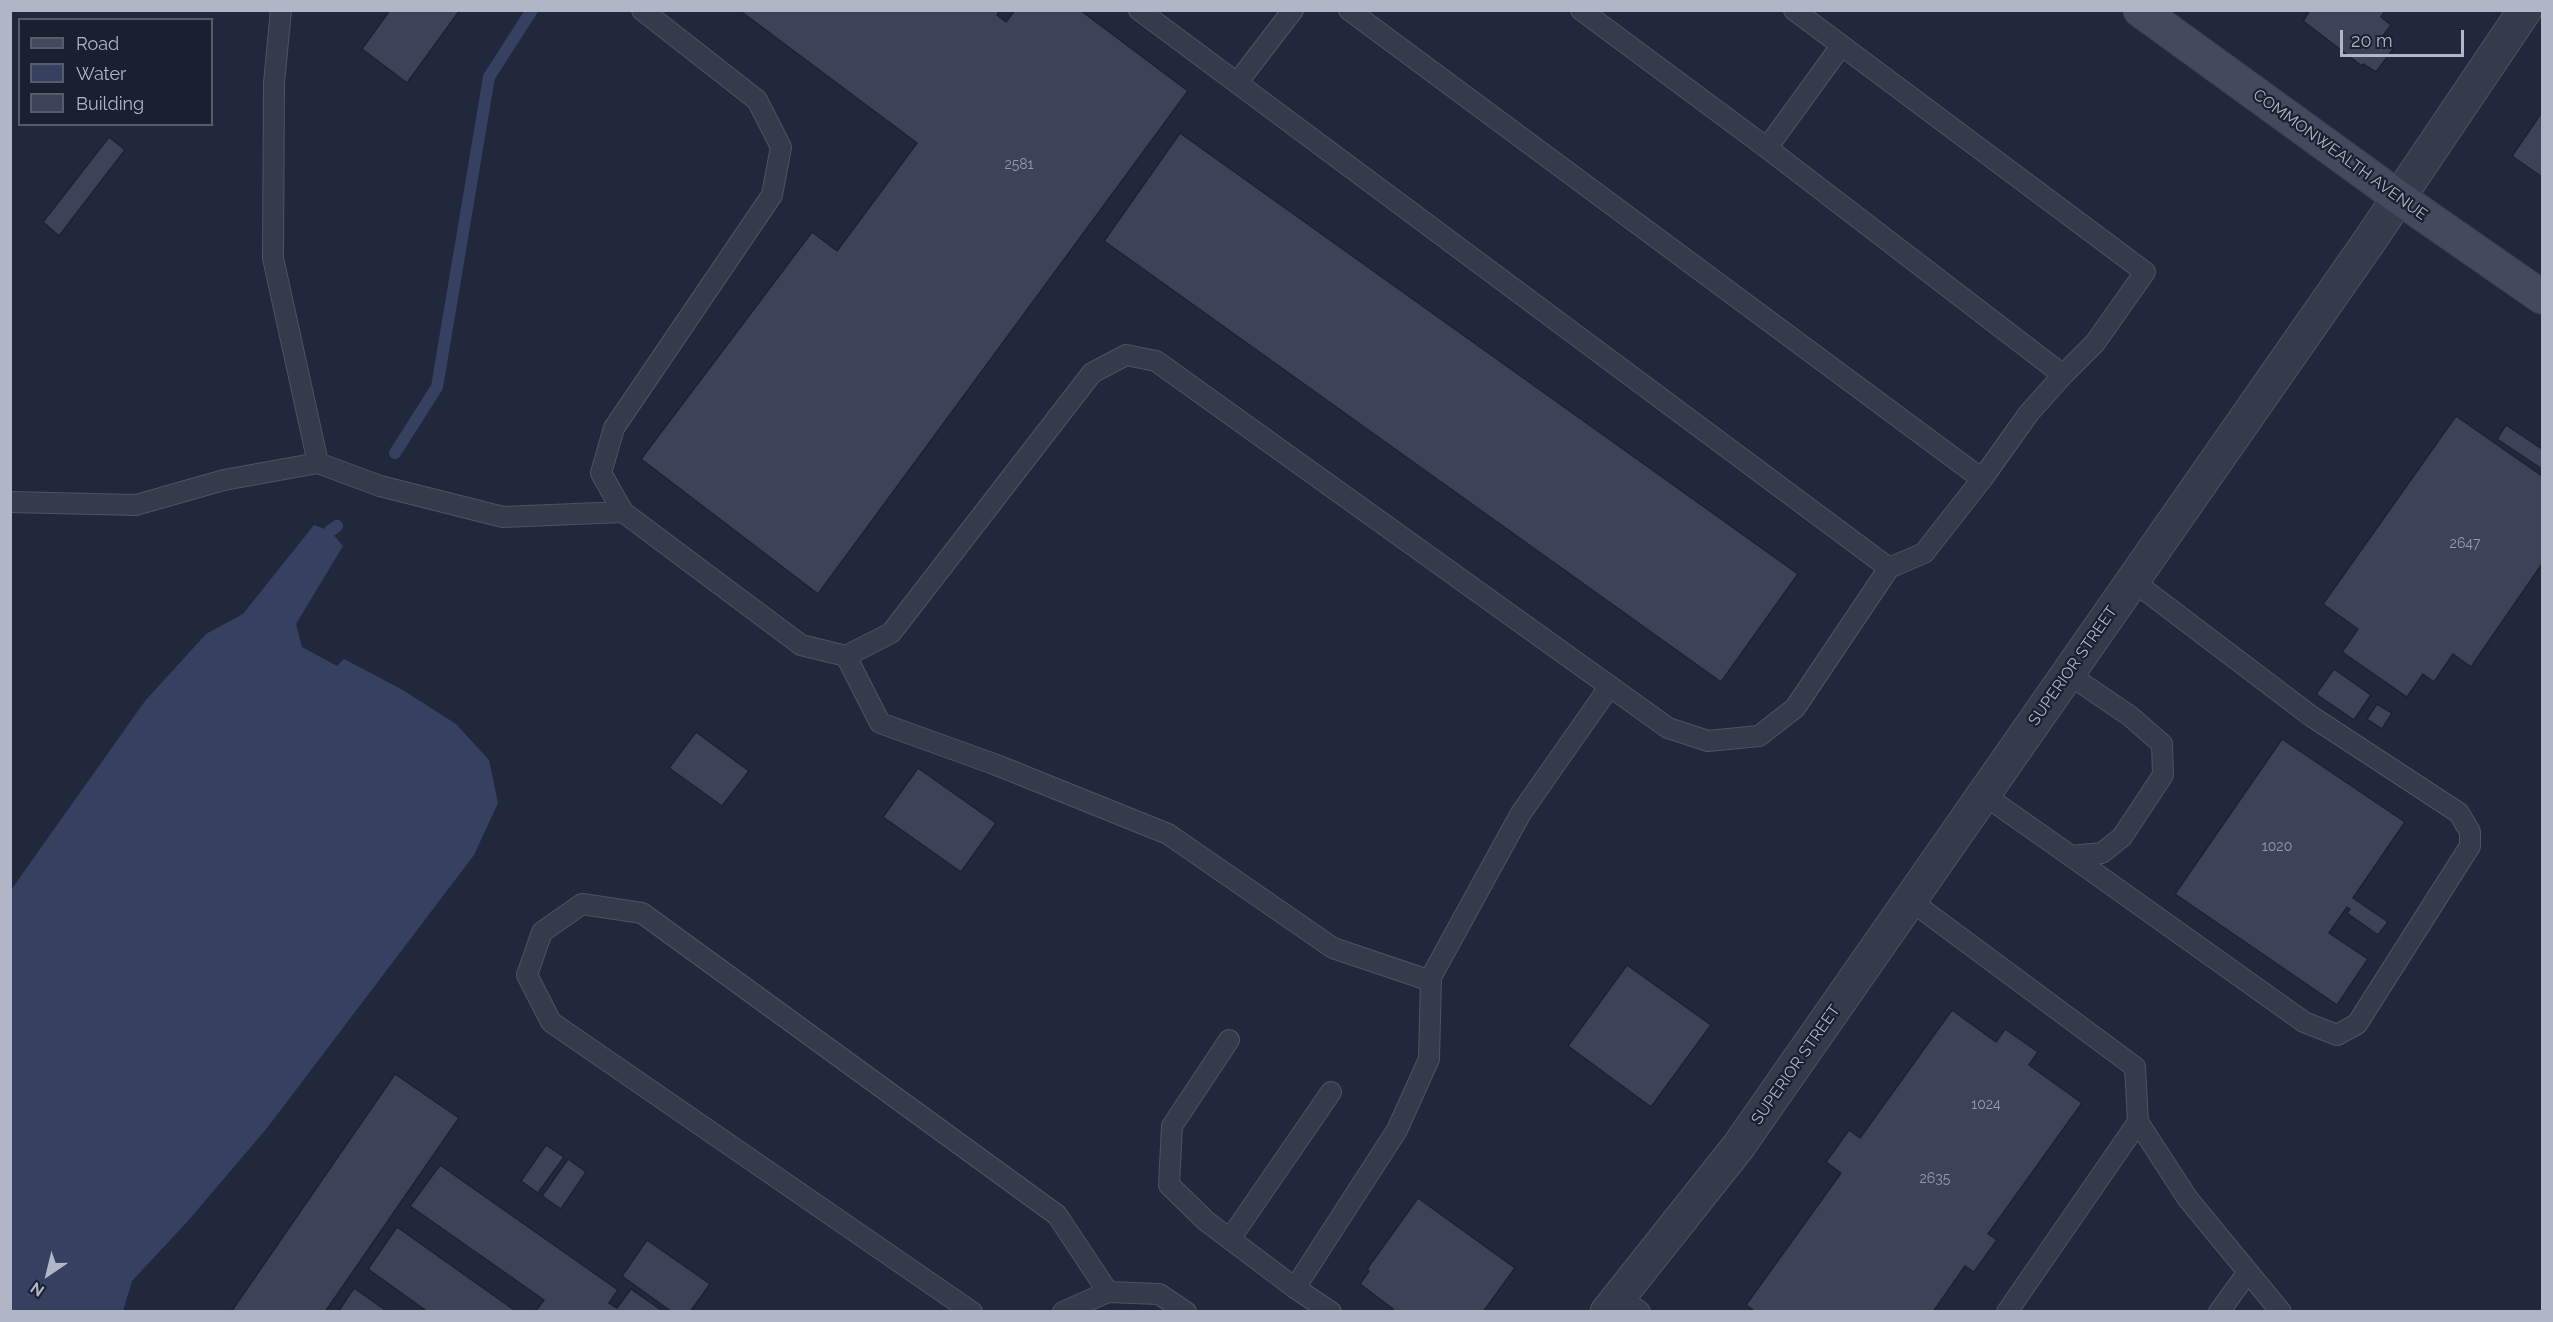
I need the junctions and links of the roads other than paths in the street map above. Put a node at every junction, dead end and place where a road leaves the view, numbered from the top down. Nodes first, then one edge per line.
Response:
1 (281, 10) edge
2 (642, 10) edge
3 (1139, 10) edge
4 (1293, 10) edge
5 (1349, 10) edge
6 (1581, 10) edge
7 (1794, 10) edge
8 (2140, 10) edge
9 (2525, 10) edge
10 (1841, 46) junction
11 (1237, 83) junction
12 (1767, 148) junction
13 (2398, 197) junction
14 (2542, 297) edge
15 (2063, 375) junction
16 (318, 463) junction
17 (1982, 479) junction
18 (10, 502) edge
19 (623, 512) junction
20 (1889, 568) junction
21 (2133, 581) junction
22 (846, 656) junction
23 (2068, 674) junction
24 (1610, 686) junction
25 (1984, 795) junction
26 (2071, 856) junction
27 (1911, 902) junction
28 (1431, 981) junction
29 (1229, 1040) dead end
30 (1331, 1092) dead end
31 (2138, 1122) junction
32 (1230, 1239) junction
33 (2248, 1272) junction
34 (1295, 1288) junction
35 (1108, 1292) junction
36 (1622, 1306) edge
37 (972, 1311) edge
38 (1063, 1311) edge
39 (1186, 1311) edge
40 (1331, 1311) edge
41 (2007, 1311) edge
42 (2219, 1311) edge
43 (2281, 1311) edge

1 - 16 lane
2 - 19 lane
3 - 11 lane
4 - 11 lane
5 - 17 lane
6 - 12 lane
7 - 10 lane
8 - 13 main road, COMMONWEALTH AVENUE
9 - 13 street, SUPERIOR STREET
10 - 12 lane
10 - 15 lane
11 - 20 lane
12 - 15 lane
13 - 14 main road, COMMONWEALTH AVENUE
13 - 21 street, SUPERIOR STREET
15 - 17 lane
16 - 18 lane
16 - 19 lane
17 - 20 lane
19 - 22 lane
20 - 24 lane
21 - 23 street, SUPERIOR STREET
21 - 26 lane
22 - 24 lane
22 - 28 lane
23 - 25 street, SUPERIOR STREET
23 - 26 lane
24 - 28 lane
25 - 26 lane
25 - 27 street, SUPERIOR STREET
27 - 31 lane
27 - 36 street, SUPERIOR STREET
28 - 34 lane
29 - 32 lane
30 - 32 lane
31 - 33 lane
31 - 41 lane
32 - 34 lane
33 - 42 lane
33 - 43 lane
34 - 40 lane
35 - 37 lane
35 - 38 lane
35 - 39 lane

